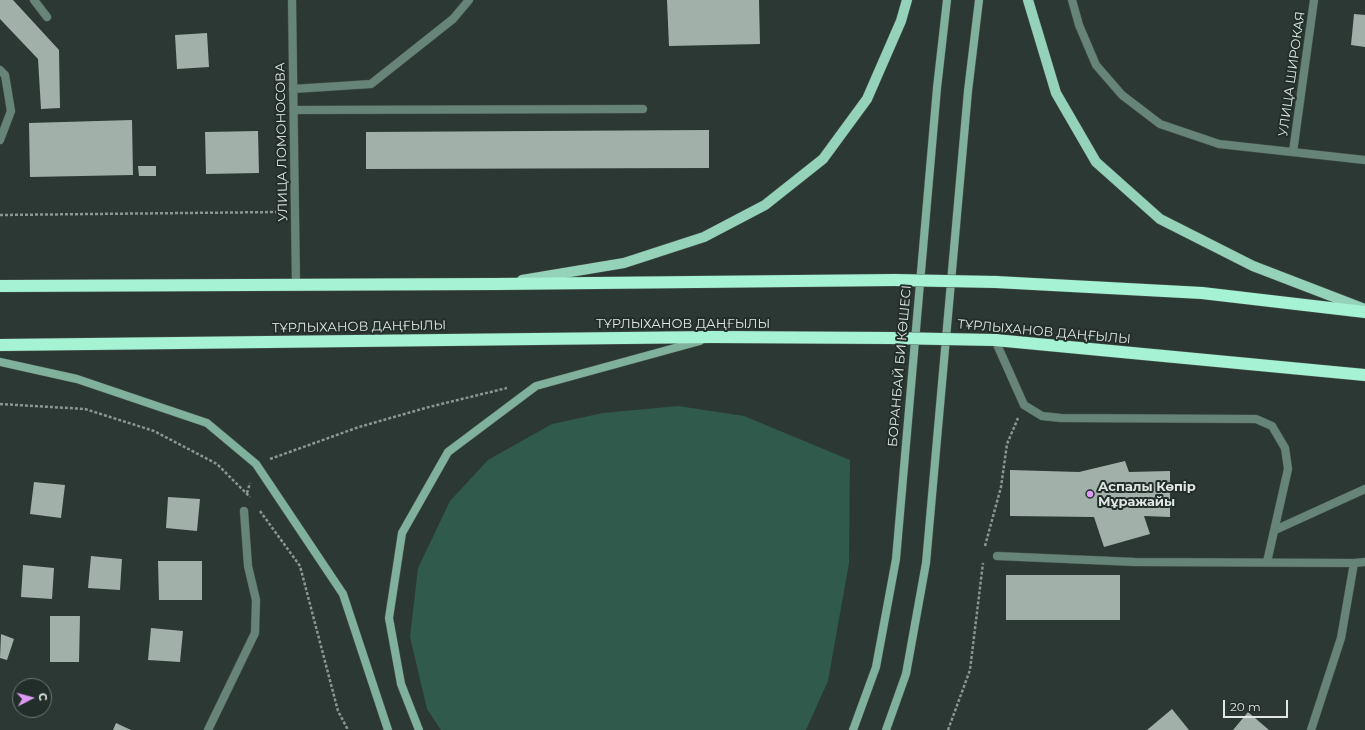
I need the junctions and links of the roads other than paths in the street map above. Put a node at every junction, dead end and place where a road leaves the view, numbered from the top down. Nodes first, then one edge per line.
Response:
1 (34, 0) edge
2 (292, 0) edge
3 (469, 0) edge
4 (907, 0) edge
5 (947, 0) edge
6 (979, 0) edge
7 (1028, 0) edge
8 (1072, 0) edge
9 (1314, 0) edge
10 (47, 17) dead end
11 (0, 70) edge
12 (293, 88) junction
13 (643, 109) dead end
14 (295, 110) junction
15 (0, 140) edge
16 (1293, 152) junction
17 (1365, 160) edge
18 (296, 284) junction
19 (496, 284) junction
20 (0, 286) edge
21 (1365, 309) edge
22 (1365, 312) edge
23 (713, 337) junction
24 (994, 340) junction
25 (0, 345) edge
26 (0, 362) edge
27 (1365, 375) edge
28 (1365, 489) edge
29 (244, 512) road end
30 (1274, 530) junction
31 (997, 556) dead end
32 (1266, 562) junction
33 (1365, 562) edge
34 (1354, 563) junction
35 (208, 730) edge
36 (388, 730) edge
37 (419, 730) edge
38 (853, 730) edge
39 (886, 730) edge
40 (1311, 730) edge

1 - 10 street
2 - 12 street, УЛИЦА ЛОМОНОСОВА
3 - 12 street
4 - 19 main road
5 - 38 main road, БОРАНБАЙ БИ КӨШЕСІ
6 - 39 main road
7 - 21 main road
8 - 16 street
9 - 16 street, УЛИЦА ШИРОКАЯ
11 - 15 street
12 - 14 street, УЛИЦА ЛОМОНОСОВА
13 - 14 street
14 - 18 street, УЛИЦА ЛОМОНОСОВА
16 - 17 street
18 - 19 highway
18 - 20 highway
19 - 22 highway, bridge
23 - 24 highway, ТҰРЛЫХАНОВ ДАҢҒЫЛЫ, bridge
23 - 25 highway, ТҰРЛЫХАНОВ ДАҢҒЫЛЫ
23 - 37 main road
24 - 27 highway, ТҰРЛЫХАНОВ ДАҢҒЫЛЫ
24 - 30 street
26 - 36 main road
28 - 30 street
29 - 35 street
30 - 32 street
31 - 32 street
32 - 34 street
33 - 34 street
34 - 40 street

